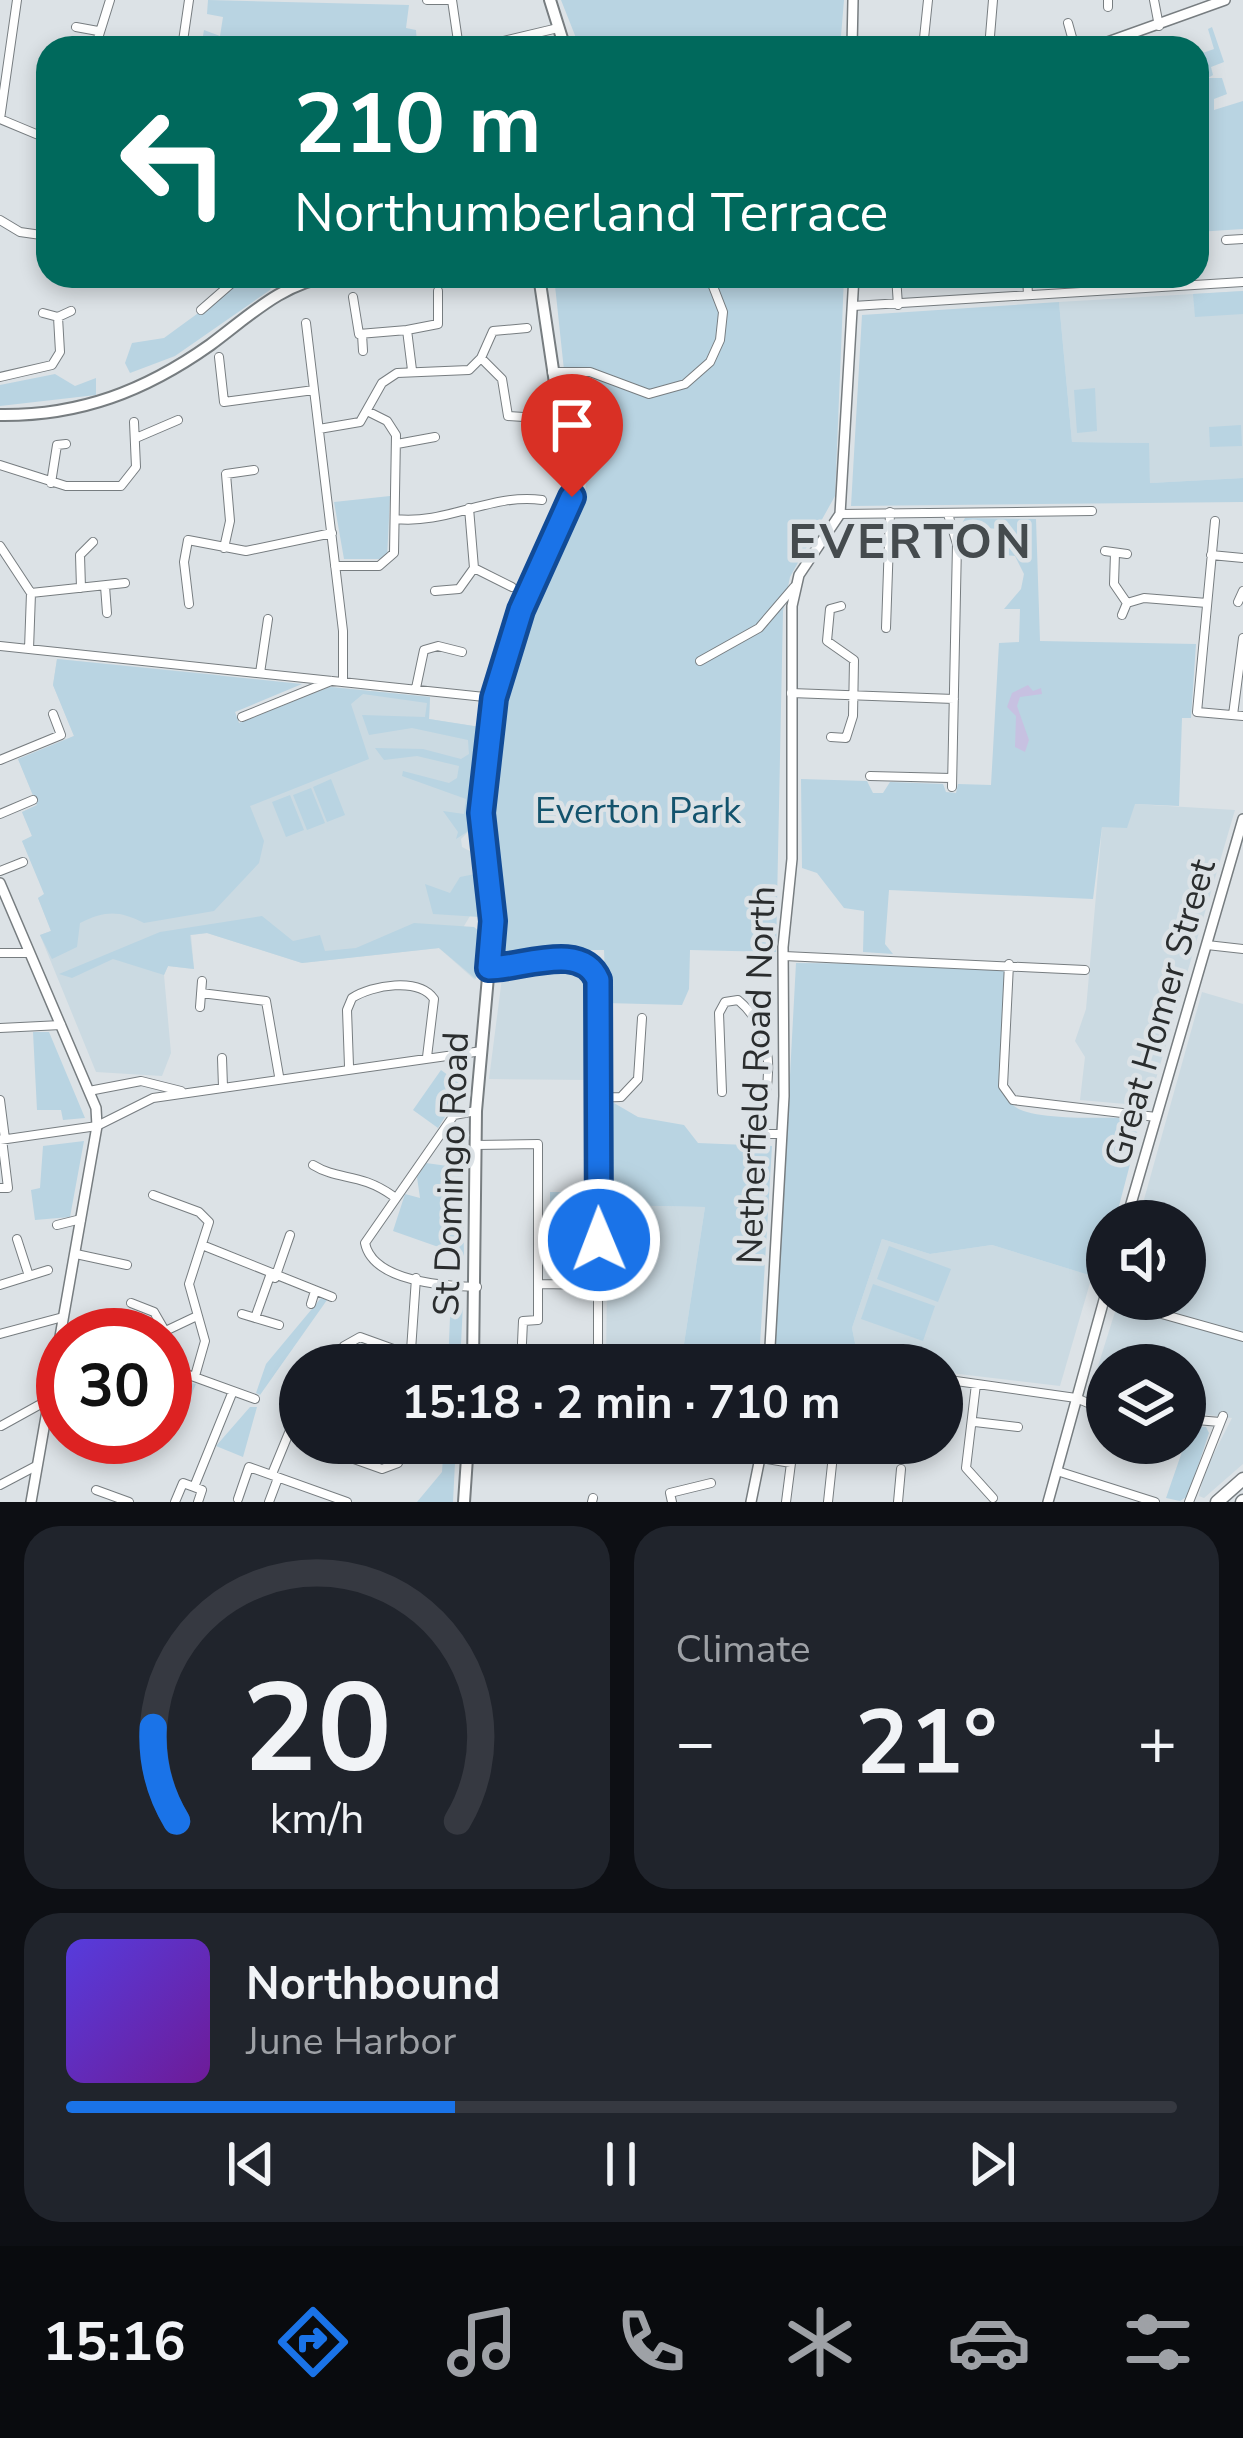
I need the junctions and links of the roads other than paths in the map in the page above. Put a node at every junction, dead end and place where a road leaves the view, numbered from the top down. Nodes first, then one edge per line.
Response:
1 (17, 0) edge
2 (110, 0) edge
3 (189, 0) edge
4 (427, 0) edge
5 (450, 0) edge
6 (550, 0) edge
7 (853, 0) edge
8 (928, 0) edge
9 (993, 0) edge
10 (1154, 0) edge
11 (1225, 0) edge
12 (1068, 23) dead end
13 (5, 26) edge
14 (1160, 26) junction
15 (76, 27) dead end
16 (560, 28) junction
17 (98, 31) junction
18 (97, 36) edge
19 (184, 36) edge
20 (457, 36) edge
21 (526, 36) edge
22 (562, 36) edge
23 (853, 36) edge
24 (924, 36) edge
25 (990, 36) edge
26 (1072, 36) edge
27 (1128, 36) edge
28 (0, 119) edge
29 (36, 134) edge
30 (0, 220) edge
31 (36, 234) edge
32 (1243, 239) edge
33 (1226, 240) dead end
34 (1209, 282) edge
35 (1243, 282) edge
36 (226, 288) edge
37 (290, 288) edge
38 (540, 288) edge
39 (714, 288) edge
40 (854, 288) edge
41 (897, 288) edge
42 (1028, 288) edge
43 (1115, 288) edge
44 (287, 289) joint
45 (1100, 290) joint
46 (437, 291) dead end
47 (1028, 295) junction
48 (353, 297) dead end
49 (898, 305) junction
50 (853, 306) junction
51 (201, 310) dead end
52 (71, 311) dead end
53 (43, 313) dead end
54 (58, 316) junction
55 (486, 322) dead end
56 (306, 323) dead end
57 (527, 328) dead end
58 (407, 330) junction
59 (493, 331) junction
60 (362, 334) junction
61 (363, 351) dead end
62 (219, 357) dead end
63 (481, 358) junction
64 (220, 369) junction
65 (208, 370) dead end
66 (412, 370) junction
67 (552, 372) junction
68 (0, 376) edge
69 (314, 390) junction
70 (369, 412) junction
71 (0, 415) edge
72 (540, 418) dead end
73 (178, 420) dead end
74 (134, 422) dead end
75 (319, 429) junction
76 (435, 437) dead end
77 (136, 438) junction
78 (66, 444) dead end
79 (397, 444) junction
80 (224, 460) dead end
81 (0, 465) edge
82 (254, 470) dead end
83 (226, 474) junction
84 (51, 483) junction
85 (128, 483) junction
86 (138, 492) dead end
87 (542, 500) dead end
88 (470, 508) junction
89 (1092, 511) dead end
90 (890, 512) junction
91 (840, 514) junction
92 (948, 514) junction
93 (395, 519) junction
94 (1215, 520) dead end
95 (332, 533) junction
96 (75, 536) dead end
97 (176, 538) dead end
98 (188, 540) junction
99 (0, 546) edge
100 (224, 548) junction
101 (1127, 554) dead end
102 (1211, 555) junction
103 (1243, 558) edge
104 (335, 566) junction
105 (475, 568) junction
106 (125, 583) dead end
107 (105, 586) junction
108 (512, 587) dead end
109 (794, 587) junction
110 (81, 588) junction
111 (435, 591) dead end
112 (1243, 591) edge
113 (31, 592) junction
114 (1238, 602) dead end
115 (1127, 603) junction
116 (1207, 603) junction
117 (189, 604) dead end
118 (841, 606) dead end
119 (107, 613) dead end
120 (1122, 615) dead end
121 (268, 619) dead end
122 (253, 627) dead end
123 (886, 628) dead end
124 (264, 629) junction
125 (456, 638) dead end
126 (1243, 638) edge
127 (0, 646) edge
128 (29, 649) junction
129 (700, 661) dead end
130 (260, 673) junction
131 (338, 681) junction
132 (416, 688) junction
133 (789, 693) junction
134 (854, 695) junction
135 (494, 698) junction
136 (954, 699) junction
137 (53, 714) dead end
138 (1238, 715) edge
139 (242, 717) dead end
140 (831, 737) dead end
141 (0, 760) edge
142 (878, 788) dead end
143 (33, 800) dead end
144 (0, 814) edge
145 (1243, 819) edge
146 (22, 862) dead end
147 (0, 871) edge
148 (0, 883) edge
149 (1207, 945) junction
150 (1243, 950) edge
151 (0, 953) edge
152 (27, 953) junction
153 (784, 956) junction
154 (1009, 964) junction
155 (489, 968) junction
156 (1085, 970) dead end
157 (202, 981) dead end
158 (201, 992) junction
159 (200, 1007) dead end
160 (642, 1018) dead end
161 (61, 1024) junction
162 (0, 1028) edge
163 (643, 1045) junction
164 (656, 1045) dead end
165 (483, 1051) junction
166 (428, 1057) junction
167 (222, 1058) dead end
168 (349, 1066) junction
169 (279, 1076) junction
170 (223, 1087) junction
171 (89, 1091) junction
172 (722, 1092) dead end
173 (186, 1094) junction
174 (594, 1097) junction
175 (0, 1100) edge
176 (476, 1111) junction
177 (1156, 1117) junction
178 (97, 1126) junction
179 (782, 1134) junction
180 (2, 1139) edge
181 (475, 1145) junction
182 (313, 1165) dead end
183 (0, 1188) edge
184 (153, 1196) dead end
185 (394, 1196) junction
186 (1132, 1200) edge
187 (82, 1218) junction
188 (57, 1225) dead end
189 (290, 1234) dead end
190 (17, 1239) dead end
191 (202, 1245) junction
192 (76, 1254) junction
193 (127, 1265) dead end
194 (48, 1270) dead end
195 (29, 1276) junction
196 (273, 1277) junction
197 (416, 1279) junction
198 (538, 1284) junction
199 (0, 1285) edge
200 (599, 1285) junction
201 (477, 1287) junction
202 (315, 1292) junction
203 (332, 1298) dead end
204 (311, 1304) dead end
205 (66, 1308) edge
206 (242, 1314) dead end
207 (197, 1316) junction
208 (192, 1318) edge
209 (255, 1318) junction
210 (1098, 1320) edge
211 (1183, 1320) edge
212 (36, 1324) edge
213 (279, 1325) dead end
214 (0, 1334) edge
215 (1243, 1337) edge
216 (522, 1343) dead end
217 (348, 1344) edge
218 (375, 1344) edge
219 (411, 1344) edge
220 (474, 1344) edge
221 (598, 1344) edge
222 (770, 1344) edge
223 (194, 1376) joint
224 (963, 1382) edge
225 (976, 1384) junction
226 (233, 1390) junction
227 (1076, 1398) junction
228 (255, 1399) dead end
229 (1086, 1402) edge
230 (36, 1407) edge
231 (1206, 1419) edge
232 (975, 1422) junction
233 (1, 1426) edge
234 (1018, 1427) dead end
235 (1206, 1459) edge
236 (279, 1464) edge
237 (467, 1464) edge
238 (760, 1464) edge
239 (790, 1464) edge
240 (829, 1464) edge
241 (1204, 1464) edge
242 (38, 1466) joint
243 (901, 1469) dead end
244 (1057, 1472) junction
245 (275, 1476) junction
246 (1243, 1480) edge
247 (711, 1483) dead end
248 (0, 1485) edge
249 (194, 1487) junction
250 (96, 1490) dead end
251 (993, 1498) dead end
252 (238, 1499) dead end
253 (31, 1502) edge
254 (129, 1502) edge
255 (176, 1502) edge
256 (198, 1502) edge
257 (269, 1502) edge
258 (345, 1502) edge
259 (464, 1502) edge
260 (672, 1502) edge
261 (751, 1502) edge
262 (786, 1502) edge
263 (828, 1502) edge
264 (898, 1502) edge
265 (1048, 1502) edge
266 (1155, 1502) edge
267 (1189, 1502) edge
268 (1217, 1502) edge

1 - 13 street
2 - 17 street
3 - 19 street
4 - 5 street
5 - 20 street
6 - 16 main road
7 - 23 street
8 - 24 street
9 - 25 street
10 - 14 street
11 - 14 street
12 - 26 street
13 - 28 street
14 - 27 street
15 - 17 street
16 - 21 street
16 - 22 main road
17 - 18 street
28 - 29 street
30 - 31 street
32 - 33 street
34 - 35 street
36 - 51 street
37 - 44 main road
38 - 67 main road, St Domingo Road
39 - 67 street
40 - 50 street
41 - 49 street
42 - 47 street
43 - 45 street
44 - 71 main road
45 - 47 street
46 - 58 street
47 - 49 street
48 - 60 street
49 - 50 street
50 - 91 street
52 - 54 street
53 - 54 street
54 - 68 street
55 - 59 street
56 - 69 street
57 - 59 street
58 - 60 street
58 - 66 street
59 - 63 street
60 - 61 street
62 - 64 street
63 - 66 street
63 - 72 street
64 - 65 street
64 - 69 street
66 - 70 street
67 - 135 main road, St Domingo Road
69 - 75 street
70 - 75 street
70 - 79 street
73 - 77 street
74 - 77 street
75 - 95 street
76 - 79 street
77 - 85 street
78 - 84 street
79 - 93 street
80 - 83 street
81 - 84 street
82 - 83 street
83 - 100 street
84 - 85 street
85 - 86 street
87 - 88 street
88 - 93 street
88 - 105 street
89 - 92 street
90 - 91 street
90 - 92 street
90 - 123 street
91 - 109 street, Netherfield Road North
92 - 136 street
93 - 104 street
94 - 102 street
95 - 100 street
95 - 104 street
96 - 110 street
97 - 98 street
98 - 100 street
98 - 117 street
99 - 113 street
101 - 115 street
102 - 103 street
102 - 116 street
104 - 131 street
105 - 108 street
105 - 111 street
106 - 107 street
107 - 110 street
107 - 119 street
109 - 129 street
109 - 133 street, Netherfield Road North
110 - 113 street
112 - 114 street
113 - 128 street
115 - 116 street
115 - 120 street
116 - 138 street
118 - 134 street
121 - 124 street
122 - 124 street
124 - 130 street
125 - 132 street
126 - 138 street
127 - 128 street
128 - 130 street
130 - 131 street
131 - 132 street
131 - 139 street
132 - 135 street
133 - 134 street
133 - 153 street, Netherfield Road North
134 - 136 street
134 - 140 street
135 - 155 main road, St Domingo Road
136 - 142 street
137 - 141 street
143 - 144 street
145 - 149 street, Great Homer Street
146 - 147 street
148 - 152 street
149 - 150 street
149 - 177 street, Great Homer Street
151 - 152 street
152 - 161 street
153 - 154 street
153 - 179 street, Netherfield Road North
154 - 156 street
154 - 177 street
155 - 165 main road, St Domingo Road
155 - 174 street
157 - 158 street
158 - 159 street
158 - 169 street
160 - 163 street
161 - 162 street
161 - 171 street
163 - 164 street
163 - 174 street
165 - 166 street
165 - 176 main road, St Domingo Road
166 - 168 street
166 - 168 street
167 - 170 street
168 - 169 street
169 - 170 street
170 - 173 street
171 - 173 street
171 - 178 street
172 - 179 street
173 - 178 street
174 - 200 street
175 - 180 street
176 - 181 main road, St Domingo Road
176 - 185 street
177 - 186 street, Great Homer Street
178 - 180 street
178 - 187 street
179 - 222 street, Netherfield Road North
180 - 183 street
181 - 198 street
181 - 201 main road, St Domingo Road
182 - 185 street
184 - 191 street
185 - 197 street
187 - 188 street
187 - 192 street
189 - 196 street
190 - 195 street
191 - 196 street
191 - 207 street
192 - 193 street
192 - 205 street
194 - 195 street
195 - 199 street
196 - 202 street
196 - 209 street
197 - 201 street
197 - 219 street
198 - 200 street
198 - 216 street
200 - 221 street
201 - 220 main road, St Domingo Road
202 - 203 street
202 - 204 street
206 - 209 street
207 - 208 street
207 - 223 street
209 - 213 street
210 - 227 street
211 - 215 street
212 - 214 street
217 - 218 street
223 - 226 street
224 - 225 street
225 - 227 street
225 - 232 street
226 - 228 street
226 - 249 street
227 - 229 street
227 - 244 street
230 - 233 street
231 - 235 street
232 - 234 street
232 - 251 street
236 - 245 street
237 - 259 main road
238 - 261 street
239 - 262 street
240 - 263 street
241 - 267 street
242 - 248 street
242 - 253 street
243 - 264 street
244 - 265 street
244 - 266 street
245 - 252 street
245 - 257 street
245 - 258 street
246 - 268 highway
247 - 260 street
249 - 255 street
249 - 256 street
250 - 254 street

